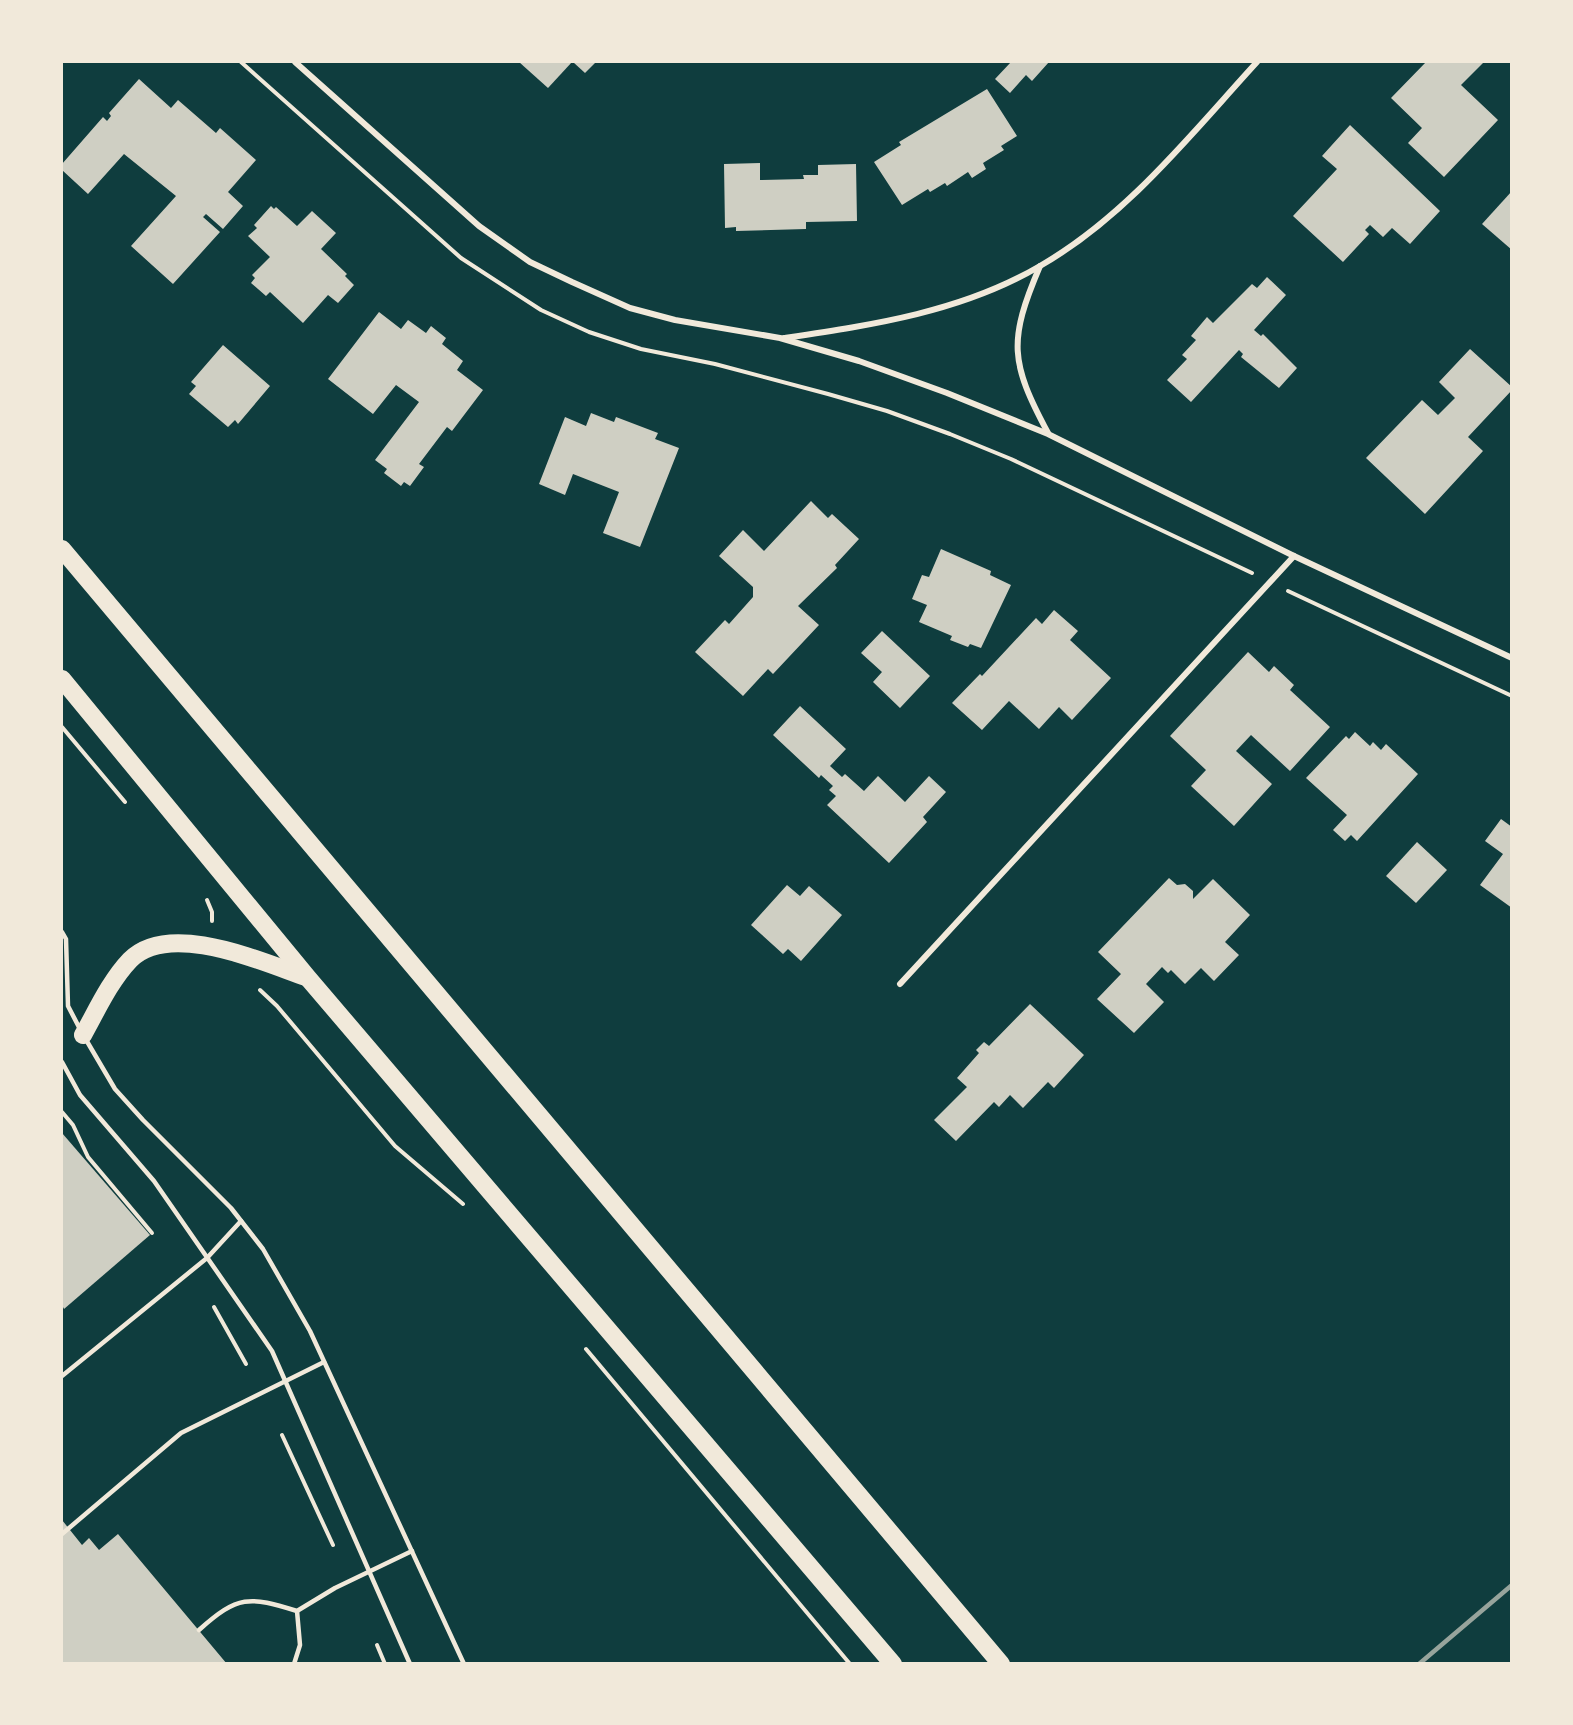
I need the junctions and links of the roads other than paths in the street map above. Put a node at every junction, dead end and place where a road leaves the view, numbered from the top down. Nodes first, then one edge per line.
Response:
1 (296, 62) edge
2 (1257, 62) edge
3 (1041, 266) junction
4 (780, 338) junction
5 (1048, 434) junction
6 (62, 549) edge
7 (1294, 556) junction
8 (1512, 658) edge
9 (62, 679) edge
10 (62, 932) edge
11 (308, 978) junction
12 (900, 984) dead end
13 (83, 1035) junction
14 (62, 1062) edge
15 (241, 1221) junction
16 (207, 1258) junction
17 (324, 1362) junction
18 (62, 1376) edge
19 (284, 1379) junction
20 (62, 1534) edge
21 (412, 1551) junction
22 (370, 1571) junction
23 (297, 1611) junction
24 (199, 1630) dead end
25 (294, 1664) edge
26 (410, 1664) edge
27 (465, 1664) edge
28 (893, 1664) edge
29 (1001, 1664) edge

1 - 4 street
2 - 3 street
3 - 4 street
3 - 5 street
4 - 5 street
5 - 7 street
6 - 29 highway
7 - 8 street
7 - 12 street
9 - 11 highway
10 - 13 lane
11 - 13 highway
11 - 28 highway
13 - 15 lane
14 - 16 lane
15 - 16 lane
15 - 17 lane
16 - 18 lane
16 - 19 lane
17 - 19 lane
17 - 21 lane
19 - 20 lane
19 - 22 lane
21 - 22 lane
21 - 27 lane
22 - 23 lane
22 - 26 lane
23 - 24 lane
23 - 25 lane

